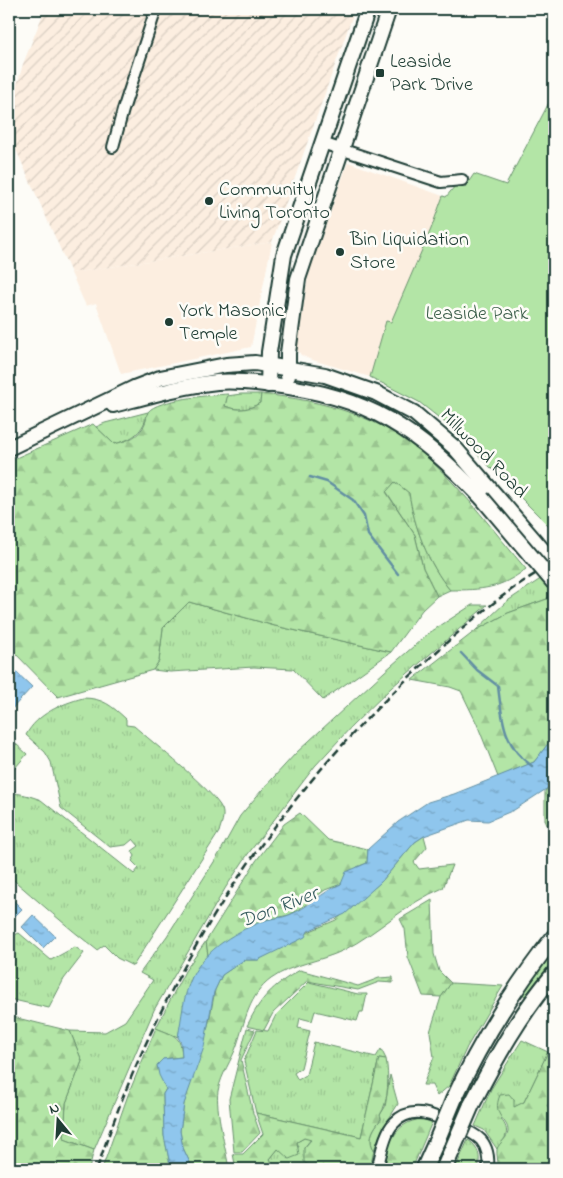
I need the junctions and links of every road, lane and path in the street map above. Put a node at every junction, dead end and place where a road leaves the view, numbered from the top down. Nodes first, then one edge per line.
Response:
1 (156, 9) edge
2 (368, 9) edge
3 (390, 9) edge
4 (322, 143) junction
5 (113, 147) dead end
6 (341, 150) junction
7 (462, 180) dead end
8 (269, 365) junction
9 (288, 368) junction
10 (268, 385) junction
11 (288, 387) junction
12 (81, 414) junction
13 (9, 448) edge
14 (487, 494) junction
15 (554, 563) edge
16 (554, 583) edge
17 (554, 937) edge
18 (554, 974) edge
19 (377, 1169) edge
20 (424, 1169) edge
21 (444, 1169) edge
22 (488, 1169) edge

1 - 5 street
2 - 4 main road
3 - 6 main road
4 - 6 street
4 - 8 main road
6 - 7 street
6 - 9 main road
8 - 9 main road, Millwood Road
8 - 10 main road
8 - 12 main road, Millwood Road
9 - 11 main road
9 - 14 main road, Millwood Road
10 - 11 main road, Millwood Road
10 - 12 main road, Millwood Road
11 - 14 main road, Millwood Road
12 - 13 main road, Millwood Road
14 - 15 main road, Millwood Road
14 - 16 main road, Millwood Road, bridge
17 - 20 highway, bridge
18 - 21 highway, bridge
19 - 22 street

